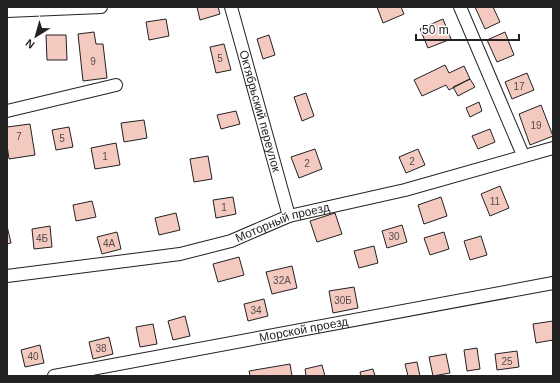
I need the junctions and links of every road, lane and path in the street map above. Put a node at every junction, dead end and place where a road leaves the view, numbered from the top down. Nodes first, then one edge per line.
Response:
1 (101, 7) edge
2 (230, 7) edge
3 (460, 7) edge
4 (7, 11) edge
5 (116, 85) dead end
6 (7, 111) edge
7 (553, 148) edge
8 (523, 155) junction
9 (289, 216) junction
10 (7, 276) edge
11 (553, 283) edge
12 (54, 376) edge

1 - 4 street
2 - 9 street, Октябрьский переулок
3 - 8 street
5 - 6 street
7 - 8 street, Моторный проезд
8 - 9 street, Моторный проезд
9 - 10 street, Моторный проезд
11 - 12 street, Морской проезд

